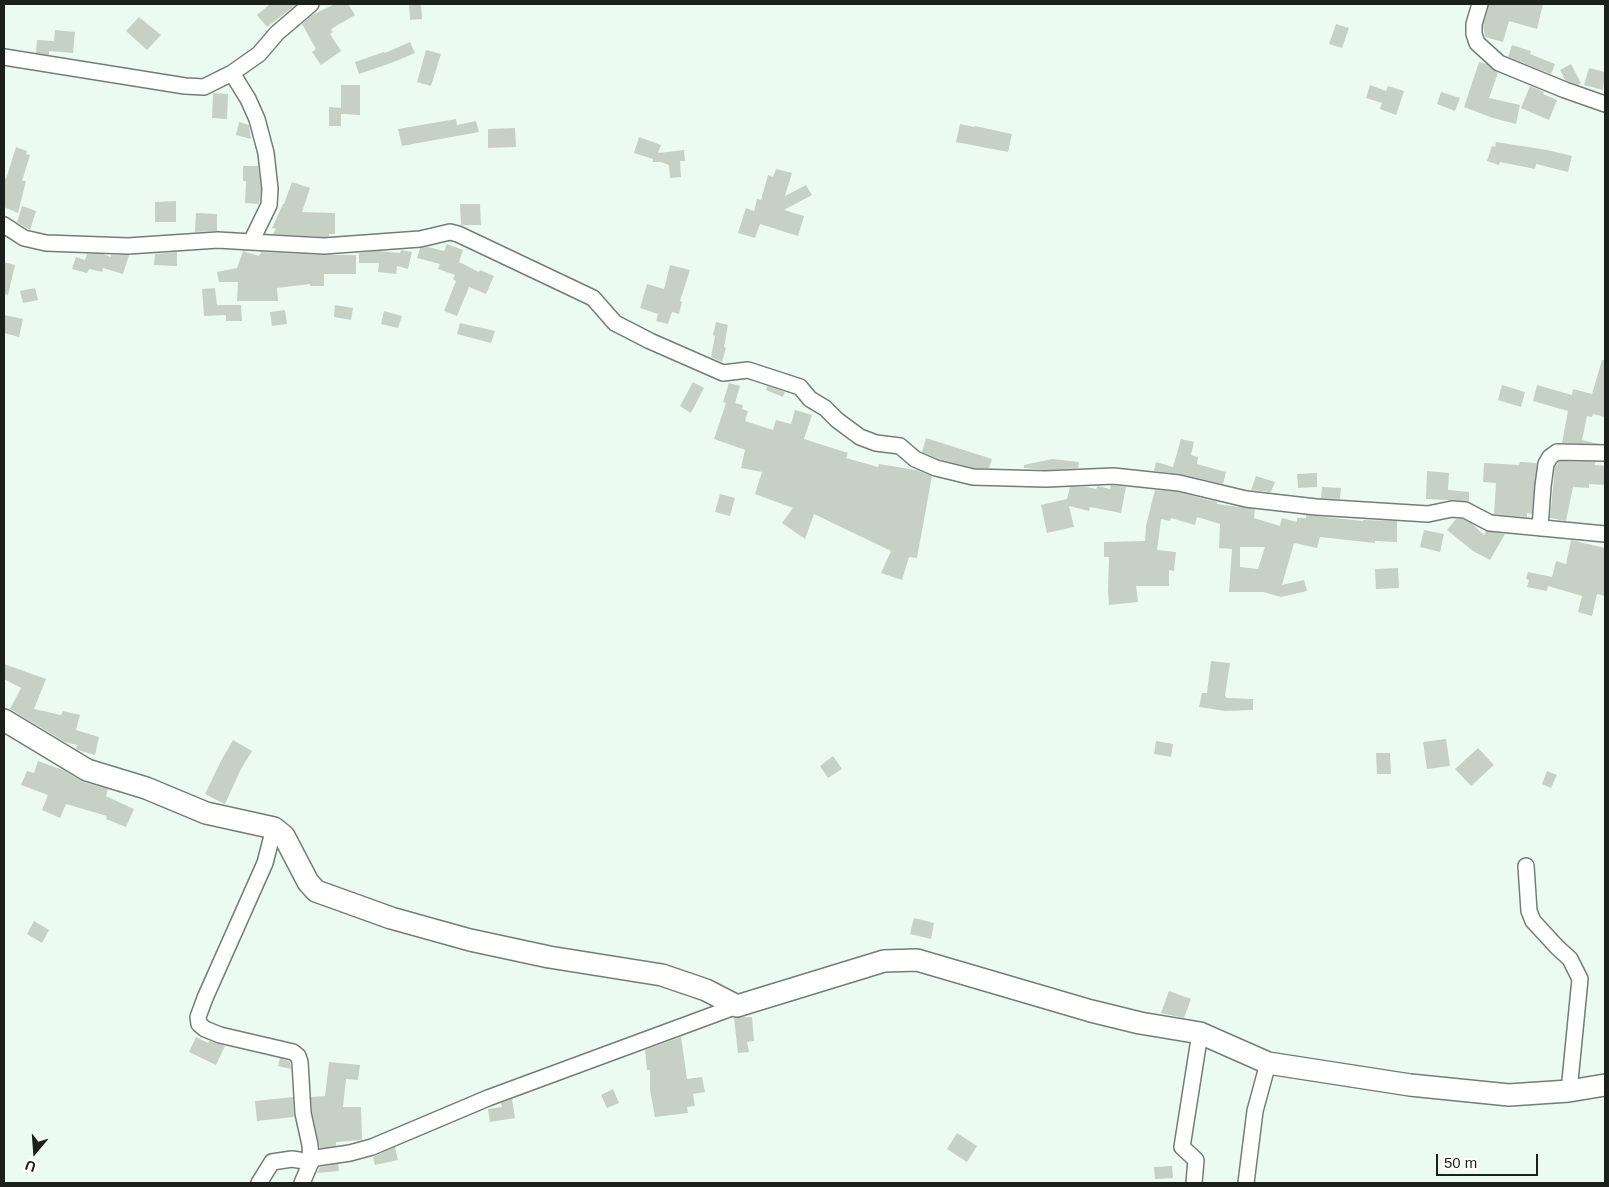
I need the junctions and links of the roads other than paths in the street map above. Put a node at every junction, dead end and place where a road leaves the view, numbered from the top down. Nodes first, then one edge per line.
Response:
1 (310, 4) edge
2 (1480, 4) edge
3 (4, 57) edge
4 (232, 73) junction
5 (1605, 104) edge
6 (4, 225) edge
7 (251, 242) junction
8 (1605, 453) edge
9 (1540, 528) junction
10 (1605, 534) edge
11 (4, 720) edge
12 (274, 828) junction
13 (1526, 866) dead end
14 (737, 1006) junction
15 (1200, 1032) junction
16 (1268, 1063) junction
17 (1605, 1085) edge
18 (1569, 1091) junction
19 (310, 1162) junction
20 (259, 1183) edge
21 (302, 1183) edge
22 (1194, 1183) edge
23 (1246, 1183) edge

1 - 4 street
2 - 5 street
3 - 4 street
4 - 7 street
6 - 7 street
7 - 9 street
8 - 9 street
9 - 10 street
11 - 12 street
12 - 14 street
12 - 19 street
13 - 18 street
14 - 15 street
14 - 19 street
15 - 16 street
15 - 22 street
16 - 18 street
16 - 23 street
17 - 18 street
19 - 20 street
19 - 21 street

